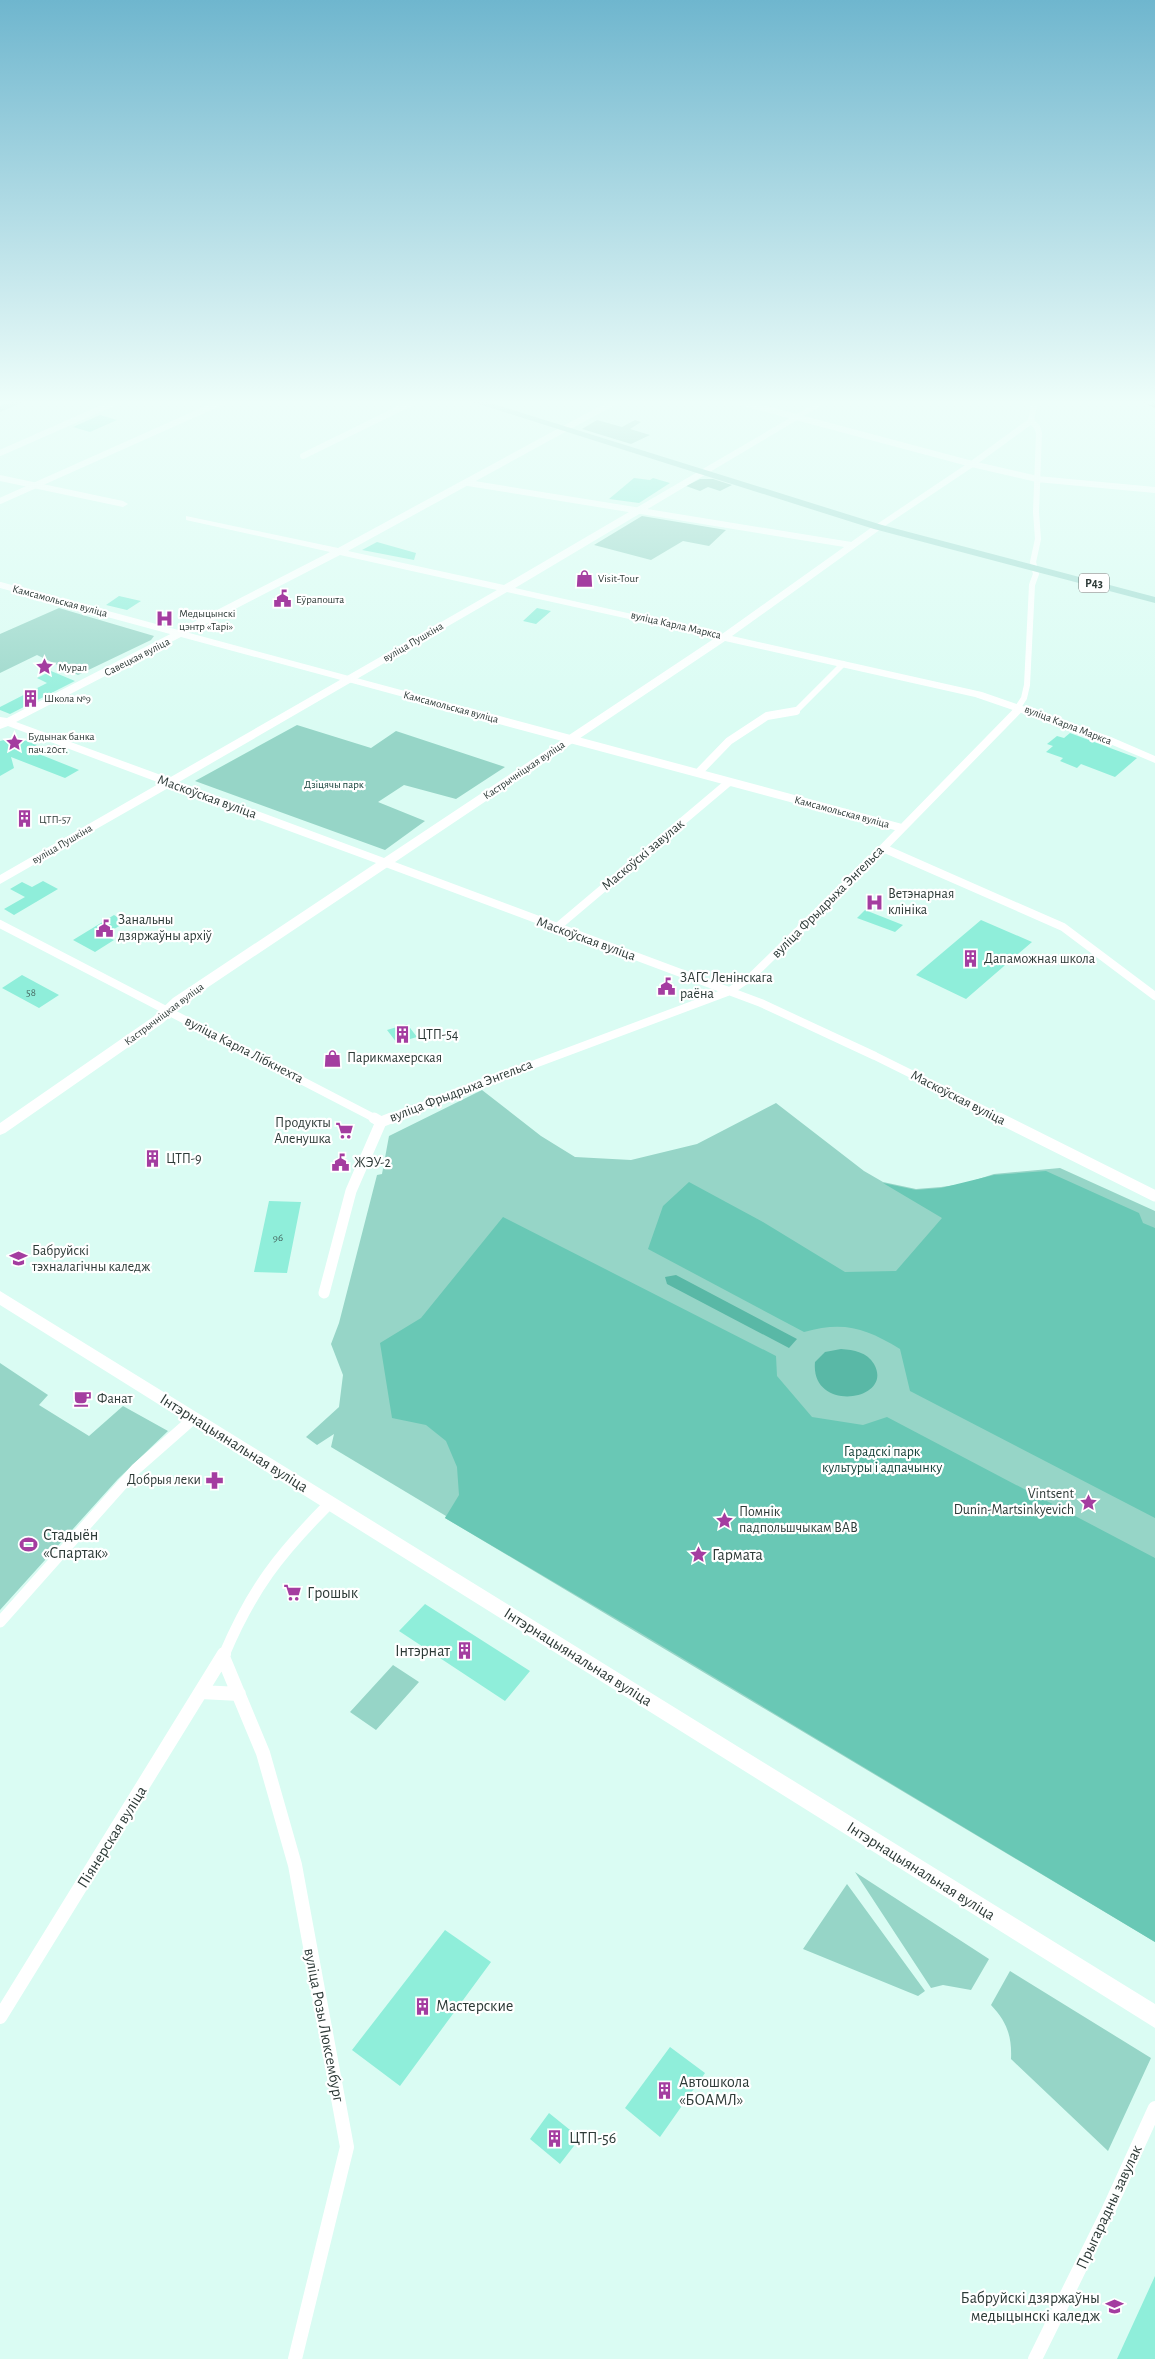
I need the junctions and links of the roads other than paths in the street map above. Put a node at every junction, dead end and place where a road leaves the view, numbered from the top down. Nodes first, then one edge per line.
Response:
1 (415, 511) edge
2 (637, 511) joint
3 (828, 511) edge
4 (902, 511) edge
5 (1038, 511) edge
6 (190, 518) dead end
7 (878, 527) junction
8 (851, 546) junction
9 (340, 551) junction
10 (1033, 567) junction
11 (0, 585) edge
12 (508, 588) junction
13 (1155, 600) edge
14 (182, 634) junction
15 (724, 636) junction
16 (843, 664) junction
17 (349, 679) junction
18 (1020, 707) junction
19 (2, 723) edge
20 (570, 739) junction
21 (1155, 760) edge
22 (698, 773) junction
23 (729, 782) junction
24 (169, 783) junction
25 (902, 828) junction
26 (883, 848) junction
27 (386, 864) junction
28 (0, 880) edge
29 (0, 924) edge
30 (556, 928) junction
31 (730, 991) junction
32 (1155, 996) edge
33 (167, 1010) junction
34 (381, 1122) junction
35 (0, 1130) edge
36 (1155, 1196) edge
37 (324, 1293) dead end
38 (0, 1297) edge
39 (194, 1418) junction
40 (330, 1503) junction
41 (0, 1622) edge
42 (223, 1657) junction
43 (201, 1692) junction
44 (239, 1694) junction
45 (0, 2017) edge
46 (1155, 2017) edge
47 (1155, 2108) edge
48 (298, 2358) edge
49 (1035, 2359) edge

1 - 9 main road, Савецкая вуліца
2 - 8 street
2 - 12 main road, вуліца Пушкіна
3 - 7 main road, Р43
4 - 7 street, Кастрычніцкая вуліца
5 - 10 street, вуліца Фрыдрыха Энгельса
6 - 9 main road, вуліца Карла Маркса
7 - 8 main road, Кастрычніцкая вуліца
7 - 10 main road, Р43
8 - 15 main road, Кастрычніцкая вуліца
9 - 12 main road, вуліца Карла Маркса
9 - 14 main road, Савецкая вуліца
10 - 13 main road, Р43
10 - 18 street, вуліца Фрыдрыха Энгельса
11 - 14 street, Камсамольская вуліца
12 - 15 main road, вуліца Карла Маркса
12 - 17 main road, вуліца Пушкіна
14 - 17 street, Камсамольская вуліца
14 - 19 main road, Савецкая вуліца
15 - 16 main road, вуліца Карла Маркса
15 - 20 main road, Кастрычніцкая вуліца
16 - 18 main road, вуліца Карла Маркса
16 - 22 street
17 - 20 street, Камсамольская вуліца
17 - 24 main road, вуліца Пушкіна
18 - 21 main road, вуліца Карла Маркса
18 - 25 street, вуліца Фрыдрыха Энгельса
19 - 24 main road, Маскоўская вуліца
20 - 22 street, Камсамольская вуліца
20 - 27 main road, Кастрычніцкая вуліца
22 - 23 street, Камсамольская вуліца
23 - 25 street, Камсамольская вуліца
23 - 30 street, Маскоўскі завулак
24 - 27 main road, Маскоўская вуліца
24 - 28 main road, вуліца Пушкіна
25 - 26 street, вуліца Фрыдрыха Энгельса
26 - 31 street, вуліца Фрыдрыха Энгельса
26 - 32 street, Камсамольская вуліца
27 - 30 street, Маскоўская вуліца
27 - 33 main road, Кастрычніцкая вуліца
29 - 33 street, вуліца Карла Лібкнехта
30 - 31 street, Маскоўская вуліца
31 - 34 street, вуліца Фрыдрыха Энгельса
31 - 36 street, Маскоўская вуліца
33 - 34 street, вуліца Карла Лібкнехта
33 - 35 main road, Кастрычніцкая вуліца
34 - 37 street, вуліца Фрыдрыха Энгельса
38 - 39 main road, Інтэрнацыянальная вуліца
39 - 40 main road, Інтэрнацыянальная вуліца
39 - 41 street
40 - 42 street, Піянерская вуліца
40 - 46 main road, Інтэрнацыянальная вуліца
42 - 43 street, Піянерская вуліца
42 - 44 street, вуліца Розы Люксембург
43 - 44 street
43 - 45 street, Піянерская вуліца
44 - 48 street, вуліца Розы Люксембург
47 - 49 street, Прыгарадны завулак

